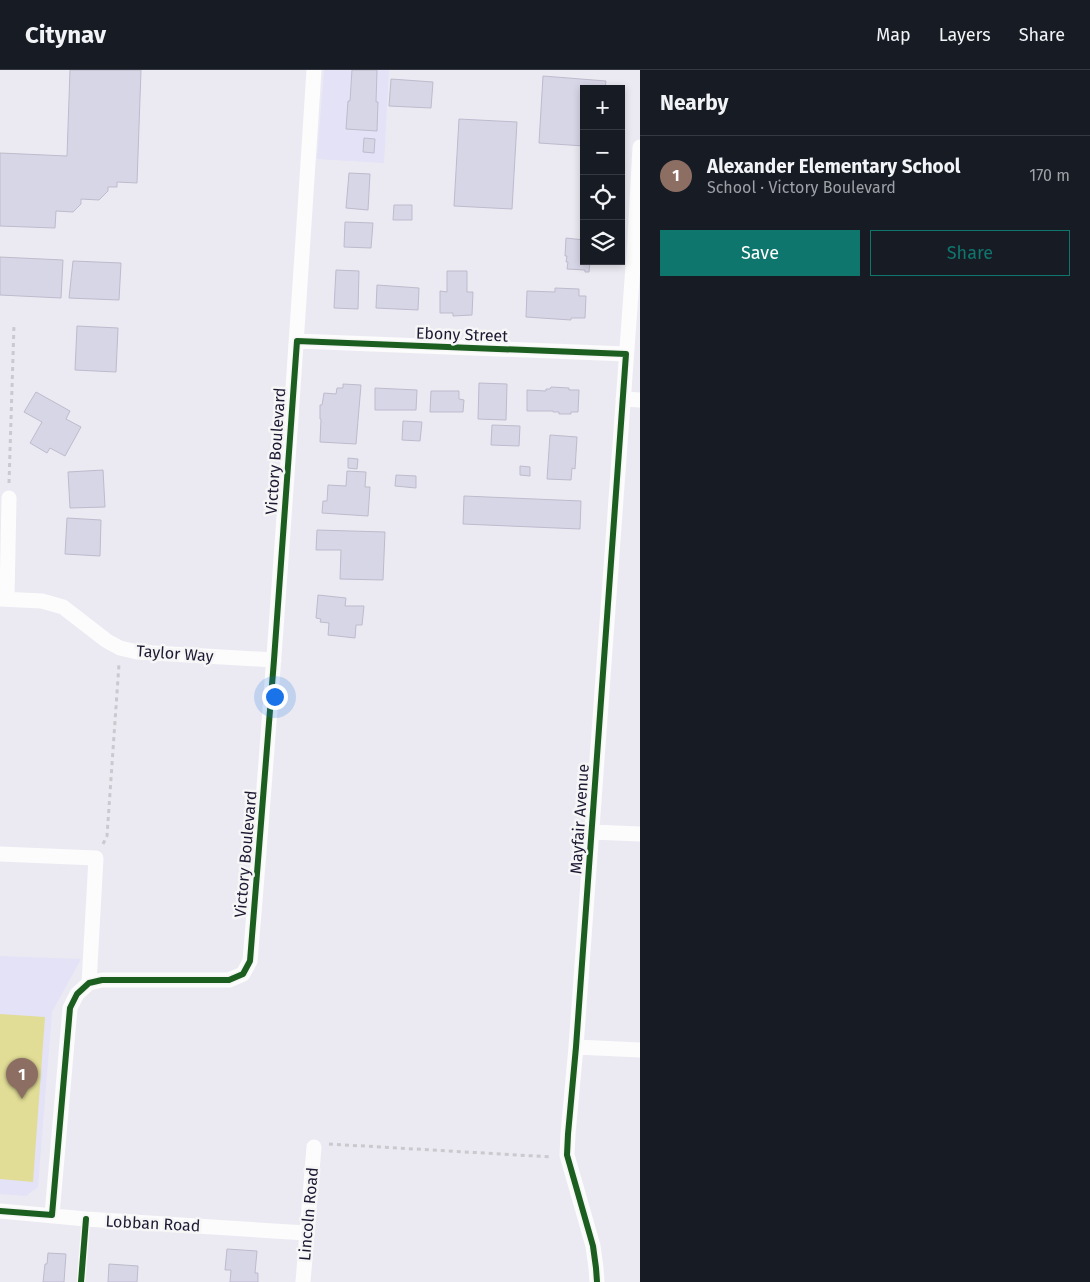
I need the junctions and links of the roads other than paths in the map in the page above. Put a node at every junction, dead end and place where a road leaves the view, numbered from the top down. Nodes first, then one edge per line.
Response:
1 (314, 70) edge
2 (640, 147) edge
3 (637, 240) edge
4 (297, 341) junction
5 (626, 354) junction
6 (623, 399) junction
7 (640, 400) edge
8 (9, 498) road end
9 (3, 599) edge
10 (274, 660) junction
11 (592, 832) junction
12 (640, 834) edge
13 (0, 854) edge
14 (89, 984) junction
15 (576, 1047) junction
16 (640, 1050) edge
17 (314, 1147) road end
18 (0, 1212) edge
19 (52, 1216) junction
20 (86, 1219) junction
21 (306, 1233) junction
22 (81, 1282) edge
23 (302, 1282) edge
24 (597, 1282) edge

1 - 4 street, Victory Boulevard
2 - 3 street, Mayfair Avenue
3 - 5 street, Mayfair Avenue
4 - 5 street, Ebony Street
4 - 10 street, Victory Boulevard
5 - 6 street, Mayfair Avenue
6 - 7 street
6 - 11 street, Mayfair Avenue
8 - 9 street
9 - 10 street, Taylor Way
10 - 14 street, Victory Boulevard
11 - 12 street
11 - 15 street, Mayfair Avenue
13 - 14 street
14 - 19 street
15 - 16 street
15 - 24 street, Mayfair Avenue
17 - 21 street, Lincoln Road
18 - 19 street, Lobban Road
19 - 20 street, Lobban Road
20 - 21 street, Lobban Road
20 - 22 lane
21 - 23 street, Lincoln Road

